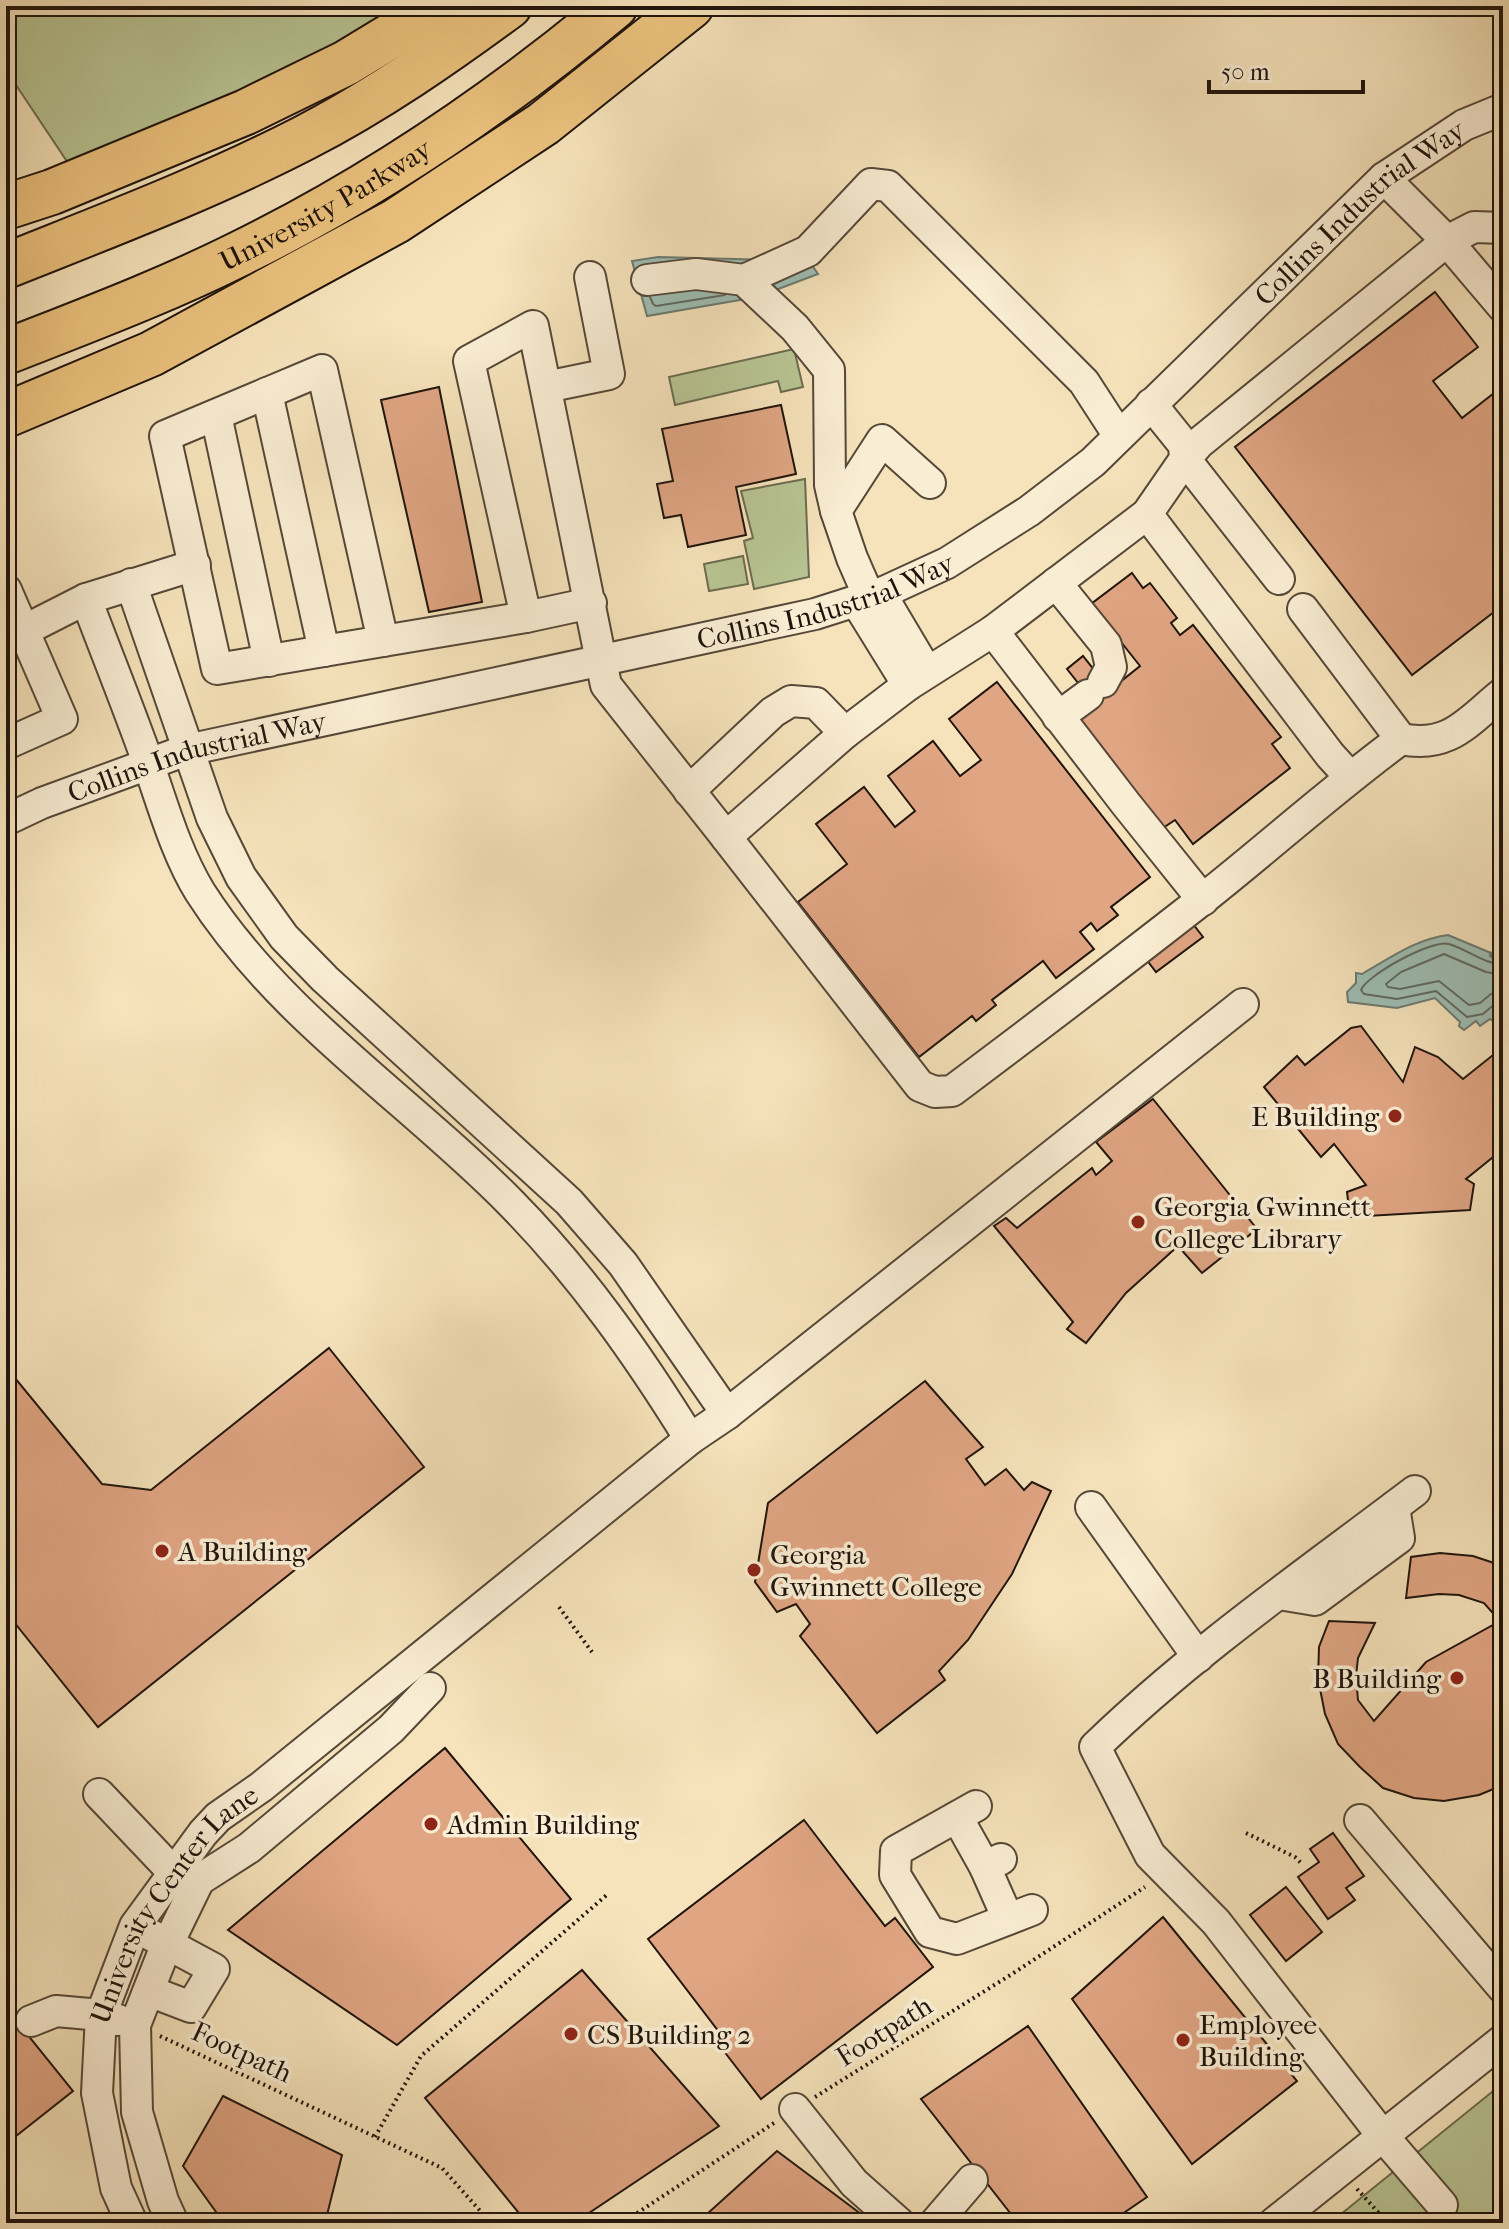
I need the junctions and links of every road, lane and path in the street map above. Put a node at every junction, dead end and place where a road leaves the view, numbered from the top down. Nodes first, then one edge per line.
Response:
1 (440, 6) edge
2 (509, 6) edge
3 (615, 6) edge
4 (691, 6) edge
5 (1503, 109) edge
6 (1384, 178) junction
7 (6, 207) edge
8 (1503, 228) edge
9 (1447, 241) junction
10 (6, 266) edge
11 (590, 277) dead end
12 (647, 280) dead end
13 (744, 280) junction
14 (1503, 307) edge
15 (6, 352) edge
16 (546, 387) junction
17 (267, 393) junction
18 (6, 415) edge
19 (216, 415) junction
20 (1136, 419) junction
21 (1185, 459) junction
22 (930, 483) dead end
23 (836, 511) junction
24 (1147, 514) junction
25 (195, 565) junction
26 (1279, 579) dead end
27 (1056, 583) junction
28 (131, 584) junction
29 (6, 590) edge
30 (869, 597) junction
31 (86, 599) junction
32 (591, 603) junction
33 (1303, 609) dead end
34 (526, 617) junction
35 (23, 631) junction
36 (993, 631) junction
37 (383, 641) junction
38 (324, 651) junction
39 (601, 659) junction
40 (269, 661) junction
41 (917, 679) junction
42 (1503, 693) edge
43 (1058, 717) junction
44 (845, 733) junction
45 (8, 739) edge
46 (1401, 739) junction
47 (187, 750) junction
48 (148, 763) junction
49 (1350, 777) junction
50 (689, 791) junction
51 (6, 820) edge
52 (726, 837) junction
53 (1203, 900) junction
54 (1243, 1004) dead end
55 (727, 1414) junction
56 (690, 1439) junction
57 (1404, 1499) dead end
58 (1091, 1507) dead end
59 (559, 1607) dead end
60 (592, 1652) dead end
61 (1198, 1657) junction
62 (422, 1676) junction
63 (99, 1794) dead end
64 (1360, 1820) dead end
65 (1246, 1833) dead end
66 (1303, 1865) dead end
67 (1166, 1873) junction
68 (184, 1881) junction
69 (609, 1893) dead end
70 (1020, 1914) joint
71 (135, 1926) junction
72 (168, 1944) junction
73 (1503, 1988) edge
74 (149, 1991) junction
75 (101, 2015) junction
76 (31, 2021) dead end
77 (135, 2025) junction
78 (1503, 2040) edge
79 (795, 2109) junction
80 (1382, 2135) junction
81 (375, 2137) junction
82 (972, 2180) dead end
83 (1352, 2183) dead end
84 (1442, 2205) dead end
85 (1386, 2222) edge
86 (132, 2223) edge
87 (173, 2223) edge
88 (491, 2223) edge
89 (622, 2223) edge
90 (899, 2223) edge
91 (935, 2223) edge
92 (1274, 2223) edge

1 - 7 highway
2 - 10 highway
3 - 15 highway, University Parkway
4 - 18 highway
5 - 6 street, Collins Industrial Way
6 - 9 street
6 - 20 street, Collins Industrial Way
8 - 9 street
9 - 14 street
9 - 21 street
11 - 16 street
12 - 13 street
13 - 20 street
13 - 23 street
16 - 32 street
16 - 34 street
17 - 19 street
17 - 37 street
17 - 38 street
19 - 25 street
19 - 40 street
20 - 21 street
20 - 30 street, Collins Industrial Way
21 - 24 street
21 - 26 street
22 - 23 street
23 - 30 street
24 - 27 street
24 - 49 street
25 - 28 street
25 - 40 street
27 - 36 street
27 - 43 street
28 - 31 street
28 - 47 street
29 - 35 street
30 - 39 street, Collins Industrial Way
30 - 41 street
31 - 35 street
31 - 48 street
32 - 34 street
32 - 39 street
33 - 46 street
34 - 37 street
35 - 45 street
36 - 41 street
36 - 43 street
37 - 38 street
38 - 40 street
39 - 47 street, Collins Industrial Way
39 - 50 street
41 - 44 street
42 - 46 street
43 - 53 street
44 - 50 street
44 - 52 street
46 - 49 street
47 - 48 street, Collins Industrial Way
47 - 55 street
48 - 51 street, Collins Industrial Way
48 - 56 street
49 - 53 street
50 - 52 street
52 - 53 street
54 - 55 street
55 - 56 street
56 - 62 street
57 - 61 street
58 - 61 street
59 - 60 path
61 - 67 street
62 - 68 street, University Center Lane
62 - 68 street, University Center Lane
63 - 68 street
64 - 73 street
65 - 66 path
67 - 79 path, Footpath
67 - 80 street
68 - 71 street, University Center Lane
68 - 72 street, University Center Lane
69 - 81 path
70 - 70 street
71 - 72 street
71 - 75 street, University Center Lane
72 - 74 street, University Center Lane
72 - 74 street
74 - 77 street, University Center Lane
75 - 76 street
75 - 77 street
75 - 86 street, University Center Lane
77 - 81 path, Footpath
77 - 87 street, University Center Lane
78 - 80 street
79 - 89 path, Footpath
79 - 90 street
80 - 84 street
80 - 92 street
81 - 88 path, Footpath
82 - 91 street
83 - 85 path

